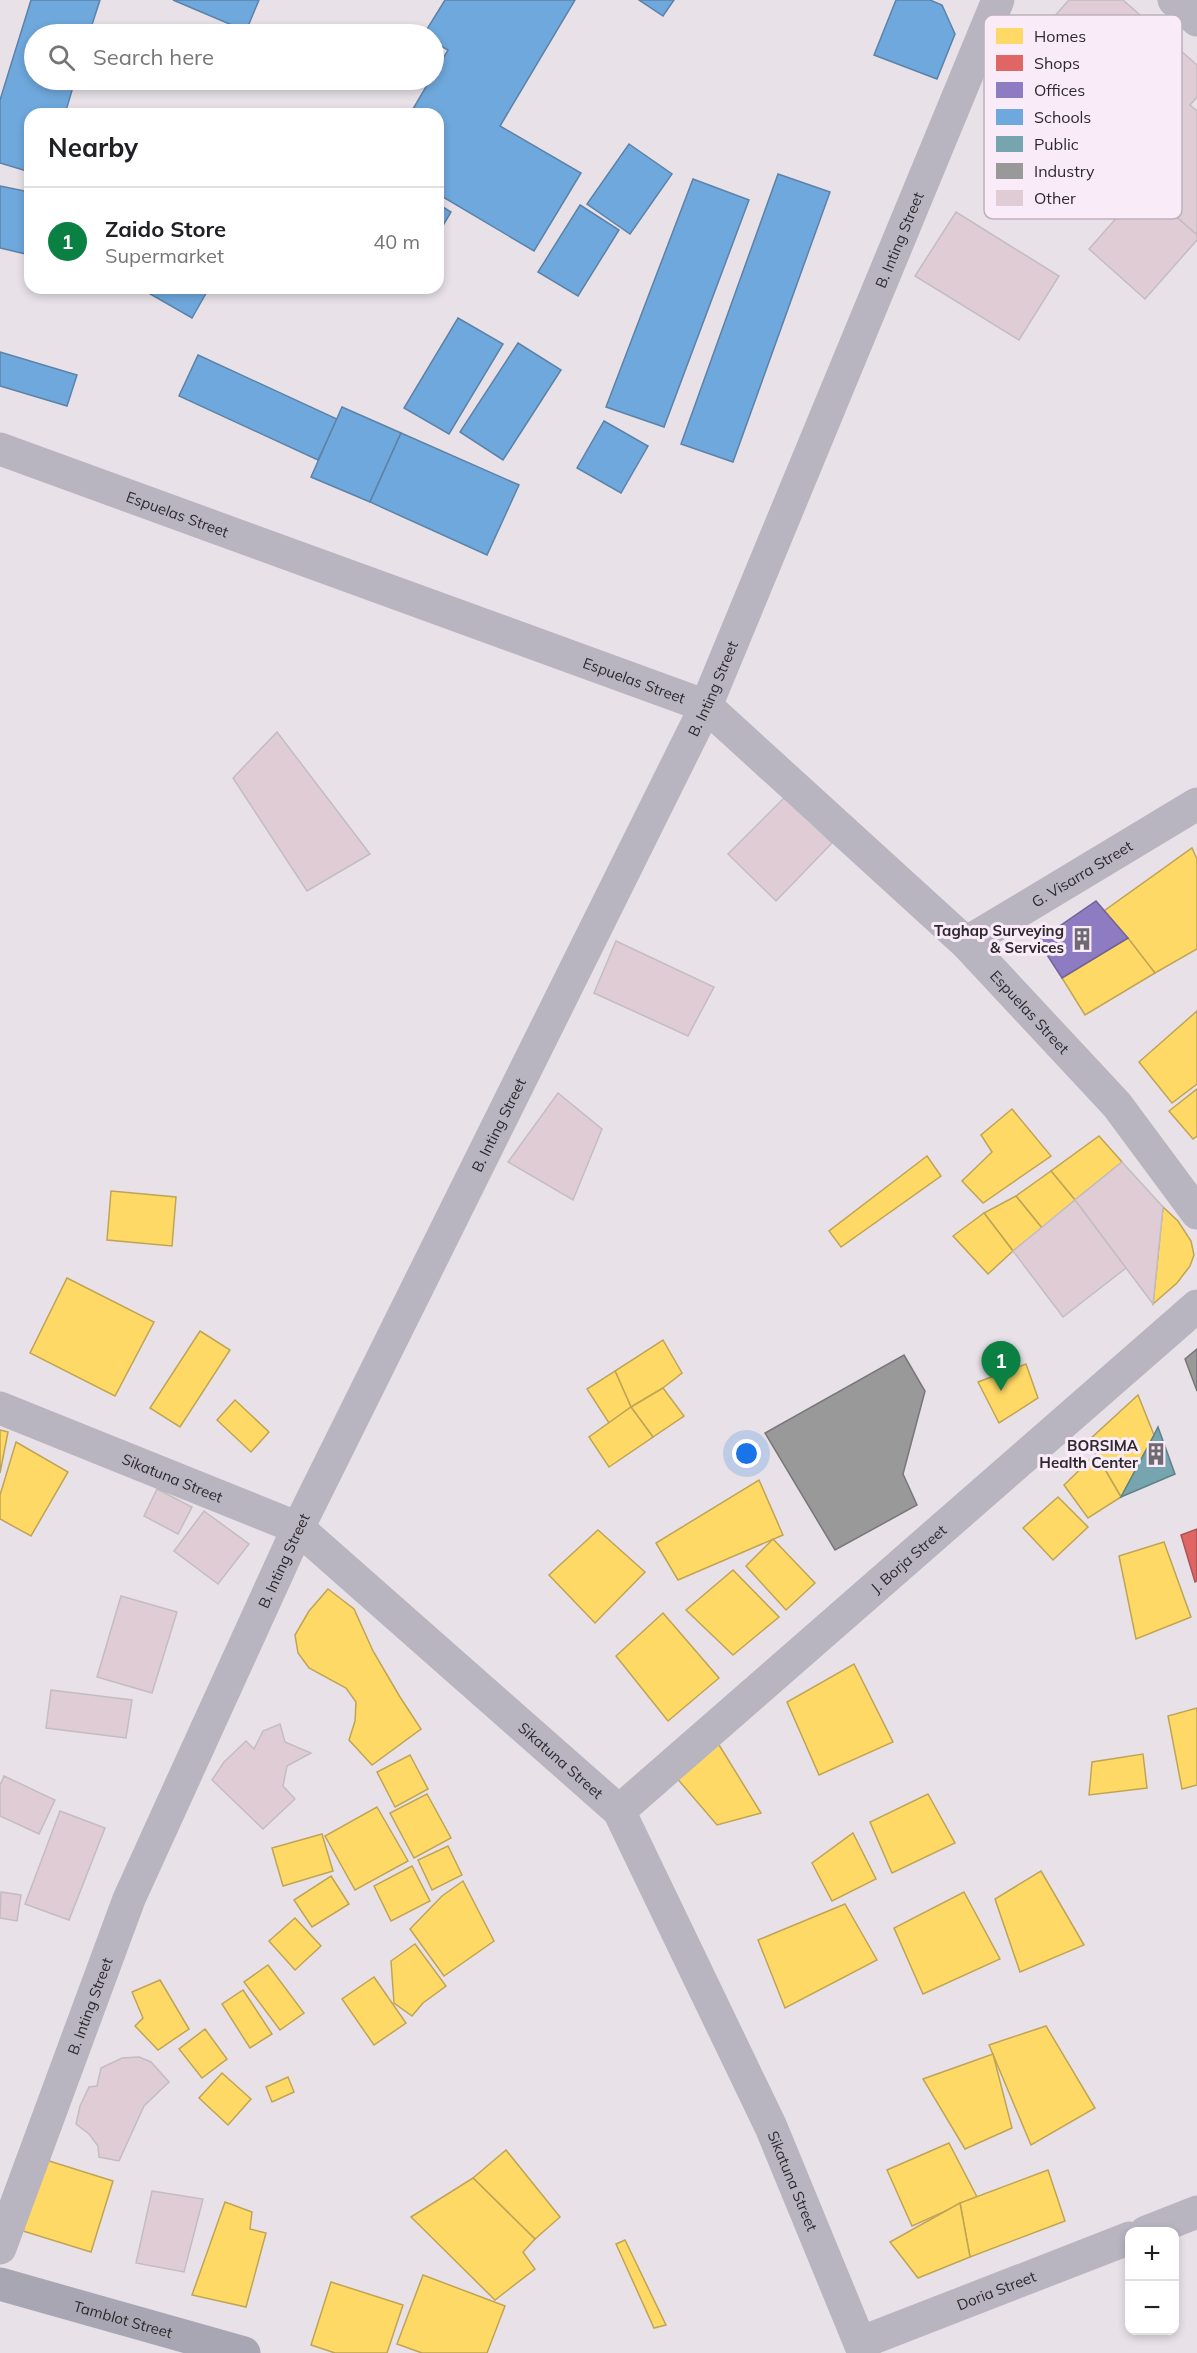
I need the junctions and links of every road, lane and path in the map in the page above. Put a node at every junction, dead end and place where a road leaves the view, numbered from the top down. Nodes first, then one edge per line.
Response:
1 (998, 0) edge
2 (1174, 0) edge
3 (992, 15) edge
4 (1197, 20) edge
5 (984, 34) edge
6 (0, 449) edge
7 (706, 705) junction
8 (1197, 804) edge
9 (966, 943) junction
10 (1197, 1213) edge
11 (1197, 1306) edge
12 (0, 1408) edge
13 (298, 1528) junction
14 (619, 1811) junction
15 (1197, 2212) edge
16 (1159, 2227) edge
17 (1125, 2240) edge
18 (0, 2248) edge
19 (0, 2284) edge
20 (862, 2348) edge
21 (244, 2353) edge

1 - 3 street, B. Inting Street
2 - 4 street
5 - 7 street, B. Inting Street
6 - 7 street, Espuelas Street
7 - 9 street, Espuelas Street
7 - 13 street, B. Inting Street
8 - 9 street, G. Visarra Street
9 - 10 street, Espuelas Street
11 - 14 street, J. Borja Street
12 - 13 street, Sikatuna Street
13 - 14 street, Sikatuna Street
13 - 18 street, B. Inting Street
14 - 20 street, Sikatuna Street
15 - 16 street
17 - 20 street, Doria Street
19 - 21 main road, Tamblot Street

